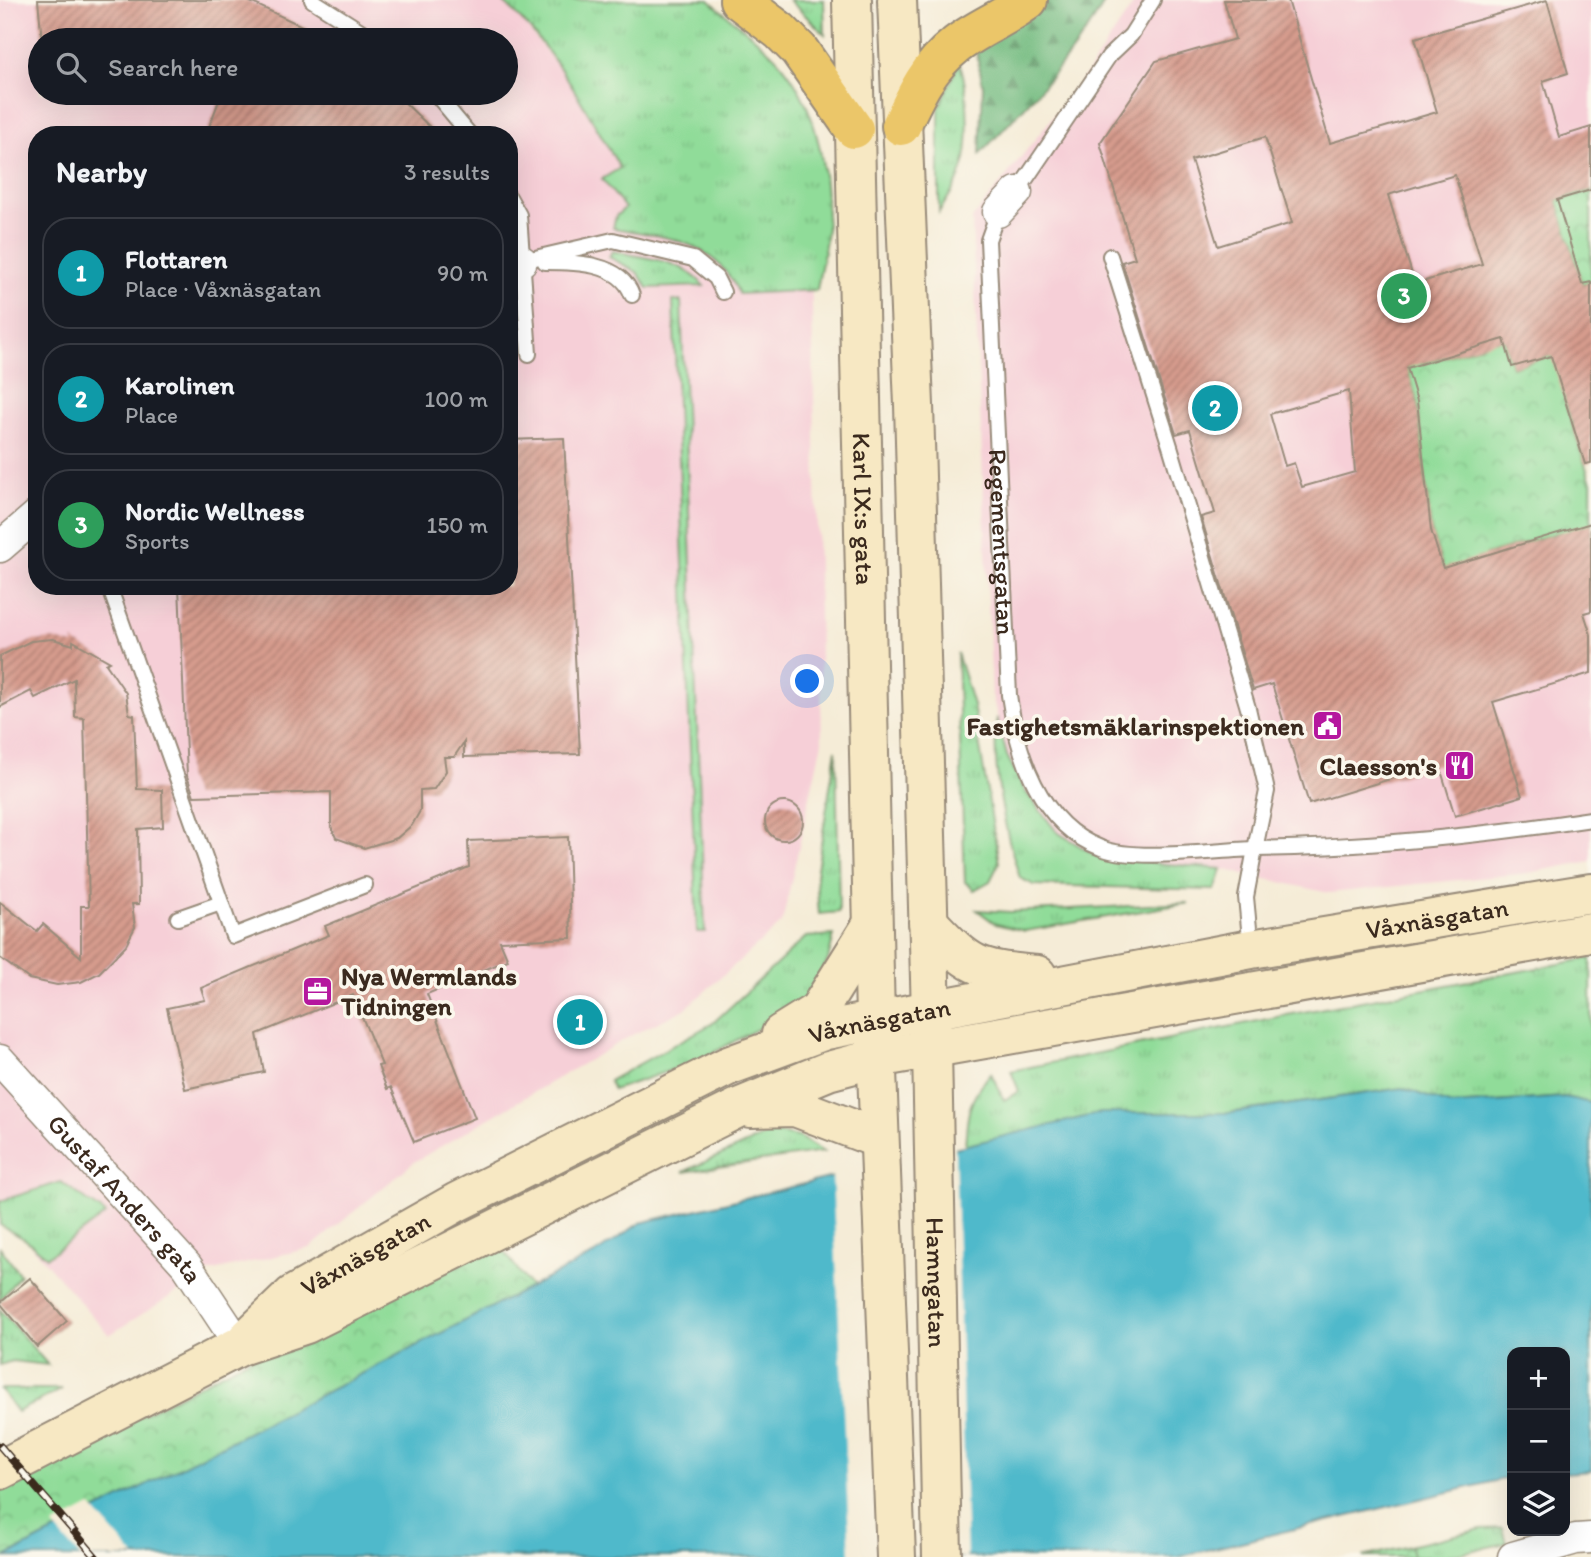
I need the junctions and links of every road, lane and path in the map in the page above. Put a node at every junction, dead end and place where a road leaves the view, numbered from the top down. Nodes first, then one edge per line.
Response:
1 (312, 0) edge
2 (739, 0) edge
3 (852, 0) edge
4 (897, 0) edge
5 (1028, 0) edge
6 (1153, 0) edge
7 (356, 28) edge
8 (445, 105) edge
9 (462, 126) edge
10 (901, 126) junction
11 (854, 129) junction
12 (518, 213) edge
13 (518, 231) edge
14 (1110, 256) dead end
15 (518, 263) edge
16 (518, 263) edge
17 (518, 277) edge
18 (723, 292) dead end
19 (632, 295) dead end
20 (529, 354) dead end
21 (28, 523) edge
22 (0, 547) edge
23 (112, 595) edge
24 (1591, 819) edge
25 (1255, 849) junction
26 (365, 885) dead end
27 (1591, 893) edge
28 (221, 903) junction
29 (178, 918) dead end
30 (928, 922) junction
31 (872, 925) junction
32 (1591, 932) edge
33 (1251, 949) junction
34 (1085, 979) junction
35 (931, 1008) junction
36 (875, 1019) junction
37 (932, 1050) junction
38 (877, 1058) junction
39 (0, 1060) edge
40 (728, 1066) junction
41 (738, 1108) junction
42 (879, 1139) junction
43 (240, 1346) junction
44 (0, 1471) edge
45 (1591, 1538) edge
46 (896, 1557) edge
47 (942, 1557) edge
48 (1513, 1557) edge

1 - 7 lane
2 - 11 highway
3 - 11 street, Karl IX:s gata
4 - 10 street, Karl IX:s gata
5 - 10 highway
6 - 25 lane, Regementsgatan
8 - 9 lane
10 - 30 street, Karl IX:s gata
11 - 31 street, Karl IX:s gata
12 - 13 lane
14 - 25 lane
15 - 18 lane
16 - 19 lane
17 - 20 lane
21 - 22 street
23 - 28 lane
24 - 25 lane, Regementsgatan
25 - 33 lane
26 - 28 lane
27 - 33 street, Våxnäsgatan
28 - 29 lane
30 - 34 street
30 - 35 street, Karl IX:s gata
31 - 36 street, Karl IX:s gata
31 - 40 street
32 - 37 street, Våxnäsgatan
33 - 34 street, Våxnäsgatan
34 - 35 street, Våxnäsgatan
35 - 36 street, Våxnäsgatan
35 - 37 street, Hamngatan
36 - 38 street, Hamngatan
36 - 40 street, Våxnäsgatan
37 - 38 street, Våxnäsgatan
37 - 47 street, Hamngatan
38 - 41 street, Våxnäsgatan
38 - 42 street, Hamngatan
39 - 43 street, Gustaf Anders gata
40 - 43 street, Våxnäsgatan
41 - 42 street
41 - 43 street, Våxnäsgatan
42 - 46 street, Hamngatan
43 - 44 street, Våxnäsgatan
45 - 48 street

